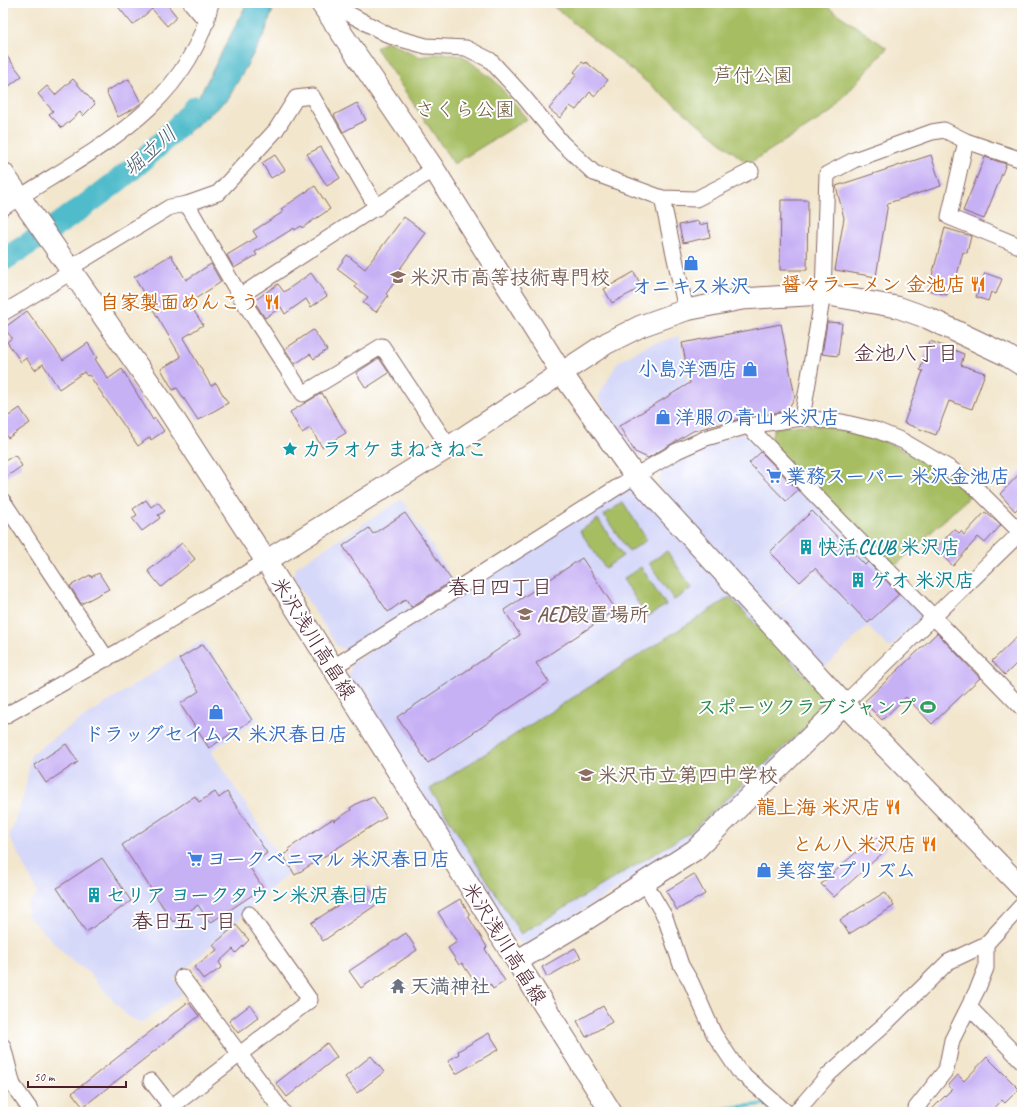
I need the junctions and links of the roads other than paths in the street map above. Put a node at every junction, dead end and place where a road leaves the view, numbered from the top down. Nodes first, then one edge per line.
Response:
1 (191, 3) edge
2 (212, 3) edge
3 (326, 4) edge
4 (207, 22) junction
5 (966, 140) junction
6 (1022, 160) edge
7 (434, 169) junction
8 (751, 172) dead end
9 (3, 173) edge
10 (662, 198) junction
11 (187, 204) junction
12 (17, 205) edge
13 (377, 208) junction
14 (1022, 247) edge
15 (71, 269) junction
16 (823, 294) junction
17 (240, 296) junction
18 (686, 310) junction
19 (3, 313) edge
20 (1022, 365) edge
21 (561, 372) junction
22 (802, 418) junction
23 (748, 426) junction
24 (449, 447) junction
25 (635, 476) junction
26 (3, 501) edge
27 (1022, 532) edge
28 (266, 562) junction
29 (933, 618) junction
30 (107, 659) junction
31 (332, 668) junction
32 (844, 704) junction
33 (1022, 708) edge
34 (3, 717) edge
35 (645, 883) junction
36 (1022, 888) edge
37 (1022, 905) edge
38 (249, 914) dead end
39 (986, 944) junction
40 (517, 962) junction
41 (182, 977) dead end
42 (969, 1007) junction
43 (3, 1046) edge
44 (239, 1055) junction
45 (1022, 1061) edge
46 (151, 1081) dead end
47 (170, 1110) edge
48 (32, 1112) edge
49 (283, 1112) edge
50 (611, 1112) edge
51 (786, 1112) edge
52 (796, 1112) edge
53 (920, 1112) edge

1 - 4 street
2 - 4 street
3 - 7 street
3 - 10 street
4 - 12 street
5 - 6 street
5 - 14 street
5 - 16 street
7 - 13 street
7 - 21 street
8 - 10 street
9 - 12 street, 米沢浅川高畠線
10 - 18 street
11 - 13 street
11 - 15 street
11 - 17 street
12 - 15 street, 米沢浅川高畠線
13 - 17 street
15 - 19 street
15 - 28 street, 米沢浅川高畠線
16 - 18 street
16 - 20 street
16 - 22 street
17 - 24 street
18 - 21 street
21 - 24 street
21 - 25 street
22 - 23 street
22 - 27 street
23 - 25 street
23 - 29 street
24 - 28 street
25 - 31 street
25 - 32 street
26 - 30 street
27 - 29 street
28 - 30 street
28 - 31 street, 米沢浅川高畠線
29 - 32 street
29 - 33 street
30 - 34 street
31 - 40 street, 米沢浅川高畠線
32 - 35 street
32 - 36 street
35 - 40 street
35 - 51 street
37 - 39 street
38 - 44 street
39 - 42 street
39 - 52 street
40 - 50 street, 米沢浅川高畠線
41 - 44 street
42 - 45 street
42 - 53 street
43 - 48 street
44 - 47 street
44 - 49 street
46 - 47 street

